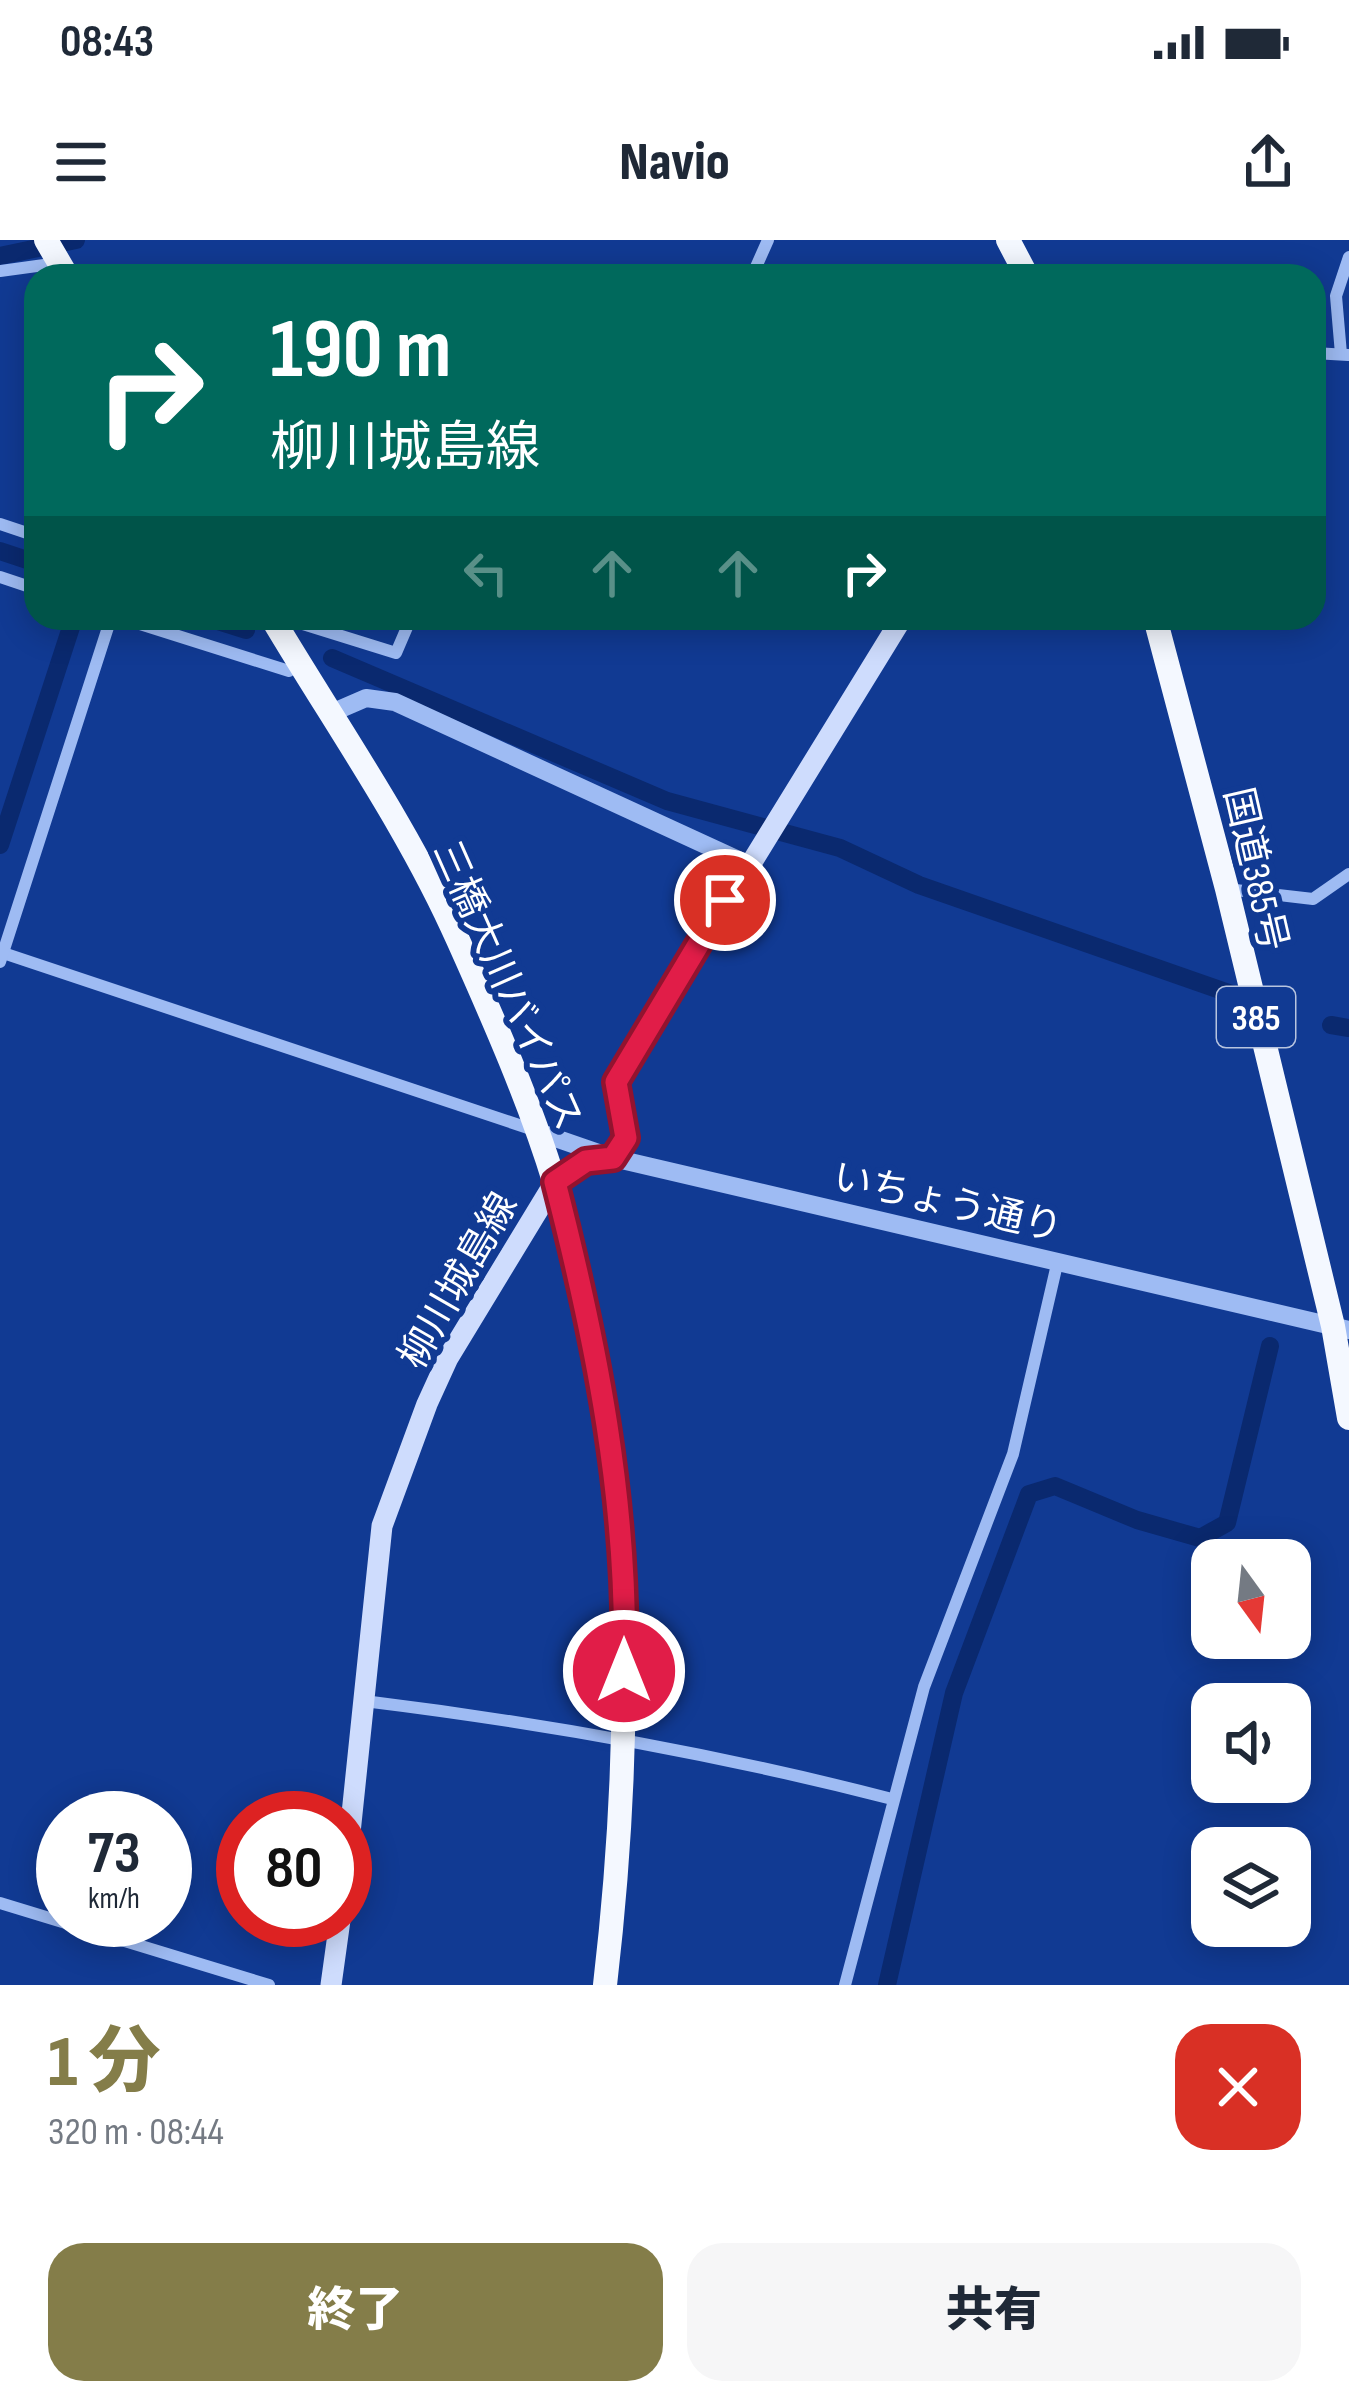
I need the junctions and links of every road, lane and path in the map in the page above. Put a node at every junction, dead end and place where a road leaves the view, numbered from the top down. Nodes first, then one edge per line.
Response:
1 (1349, 257) edge
2 (1345, 355) edge
3 (107, 630) edge
4 (159, 630) edge
5 (279, 630) edge
6 (323, 630) edge
7 (406, 630) edge
8 (894, 630) edge
9 (1158, 630) edge
10 (289, 671) dead end
11 (329, 714) junction
12 (747, 864) junction
13 (1349, 874) edge
14 (1227, 889) junction
15 (1, 956) edge
16 (535, 1131) junction
17 (613, 1158) junction
18 (555, 1182) junction
19 (1058, 1260) junction
20 (1341, 1328) edge
21 (1349, 1418) edge
22 (364, 1701) junction
23 (621, 1739) junction
24 (354, 1791) edge
25 (892, 1799) junction
26 (0, 1903) edge
27 (336, 1947) edge
28 (269, 1985) edge
29 (331, 1985) edge
30 (604, 1985) edge
31 (845, 1985) edge

1 - 2 street
3 - 15 street
4 - 10 street
5 - 11 highway, 三橋大川バイパス
6 - 7 street
8 - 12 main road
9 - 14 highway, 国道385号 / 385
11 - 12 street
11 - 16 highway, 三橋大川バイパス
12 - 17 main road
13 - 14 street
14 - 20 highway, 国道385号 / 385
15 - 16 street
16 - 17 street, いちょう通り
16 - 18 highway, 三橋大川バイパス
17 - 18 main road, 柳川城島線
17 - 19 street, いちょう通り
18 - 22 main road, 柳川城島線
18 - 23 highway, 三橋大川バイパス
19 - 20 street, いちょう通り
19 - 25 street
20 - 21 highway, 国道385号 / 385
22 - 23 street
22 - 24 main road, 柳川城島線
23 - 25 street
23 - 30 highway, 三橋大川バイパス
25 - 31 street
26 - 28 street
27 - 29 main road

